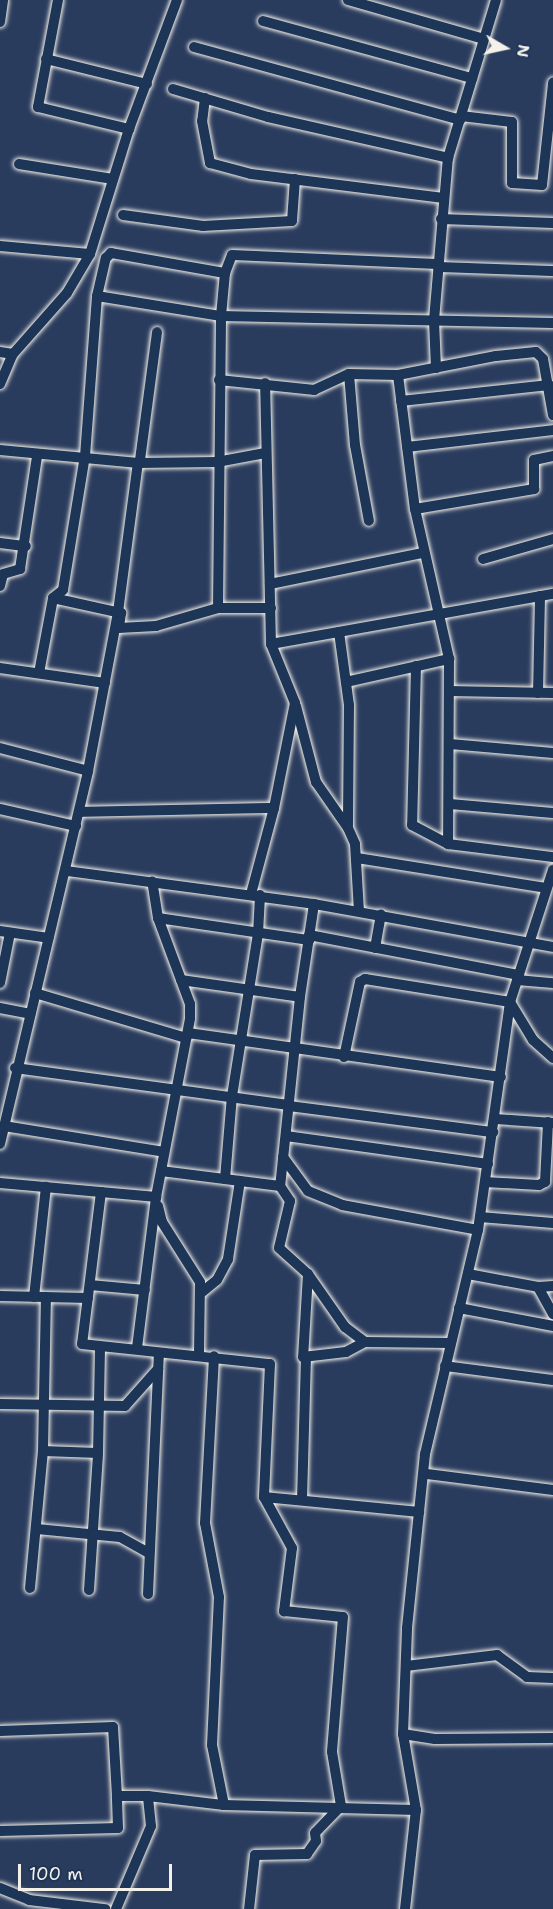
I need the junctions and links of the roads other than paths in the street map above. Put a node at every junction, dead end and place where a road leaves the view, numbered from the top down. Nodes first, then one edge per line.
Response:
1 (3, 0) edge
2 (58, 0) edge
3 (177, 0) edge
4 (348, 0) edge
5 (496, 0) edge
6 (263, 21) dead end
7 (0, 22) edge
8 (484, 39) junction
9 (194, 47) dead end
10 (46, 59) junction
11 (472, 78) junction
12 (553, 83) edge
13 (147, 84) junction
14 (173, 88) dead end
15 (204, 98) junction
16 (460, 118) junction
17 (129, 129) junction
18 (448, 158) junction
19 (19, 164) dead end
20 (295, 178) junction
21 (114, 179) junction
22 (444, 198) junction
23 (123, 214) dead end
24 (441, 219) junction
25 (553, 223) edge
26 (0, 246) edge
27 (90, 254) junction
28 (438, 266) junction
29 (553, 271) edge
30 (225, 273) junction
31 (97, 296) junction
32 (221, 316) junction
33 (434, 320) junction
34 (553, 323) edge
35 (157, 332) dead end
36 (0, 352) edge
37 (13, 354) junction
38 (436, 368) junction
39 (349, 374) junction
40 (398, 375) junction
41 (219, 380) junction
42 (265, 383) junction
43 (0, 384) edge
44 (549, 385) junction
45 (401, 401) junction
46 (553, 415) edge
47 (553, 430) edge
48 (407, 447) junction
49 (0, 450) edge
50 (265, 453) junction
51 (37, 456) junction
52 (85, 456) junction
53 (553, 456) edge
54 (139, 461) junction
55 (217, 462) junction
56 (415, 509) junction
57 (369, 521) dead end
58 (553, 539) edge
59 (0, 543) edge
60 (26, 546) junction
61 (423, 553) junction
62 (483, 559) dead end
63 (270, 584) junction
64 (0, 586) edge
65 (553, 594) edge
66 (540, 596) junction
67 (53, 598) junction
68 (218, 608) junction
69 (271, 608) junction
70 (118, 612) junction
71 (438, 615) junction
72 (339, 632) junction
73 (271, 644) junction
74 (449, 659) junction
75 (416, 666) junction
76 (0, 668) edge
77 (39, 673) junction
78 (346, 682) junction
79 (105, 683) junction
80 (449, 690) junction
81 (538, 693) junction
82 (553, 693) edge
83 (295, 703) junction
84 (450, 744) junction
85 (0, 748) edge
86 (553, 753) edge
87 (88, 771) junction
88 (450, 804) junction
89 (274, 808) junction
90 (0, 809) edge
91 (79, 812) junction
92 (553, 813) edge
93 (76, 826) junction
94 (348, 828) junction
95 (448, 844) junction
96 (553, 857) edge
97 (357, 858) junction
98 (553, 870) edge
99 (67, 871) junction
100 (152, 881) junction
101 (546, 888) junction
102 (256, 894) junction
103 (315, 904) junction
104 (359, 911) junction
105 (381, 915) junction
106 (158, 918) junction
107 (5, 932) edge
108 (258, 934) junction
109 (49, 938) junction
110 (309, 938) junction
111 (529, 943) junction
112 (553, 947) edge
113 (375, 948) junction
114 (518, 978) junction
115 (181, 980) junction
116 (553, 982) edge
117 (0, 983) edge
118 (249, 989) junction
119 (35, 993) junction
120 (300, 996) junction
121 (510, 1002) junction
122 (0, 1008) edge
123 (30, 1014) junction
124 (187, 1036) junction
125 (240, 1040) junction
126 (295, 1047) junction
127 (344, 1057) junction
128 (553, 1058) edge
129 (15, 1068) junction
130 (501, 1077) junction
131 (174, 1090) junction
132 (232, 1096) junction
133 (289, 1105) junction
134 (495, 1119) junction
135 (551, 1122) edge
136 (4, 1126) junction
137 (493, 1132) junction
138 (286, 1136) junction
139 (0, 1144) edge
140 (164, 1152) junction
141 (282, 1157) junction
142 (488, 1164) junction
143 (161, 1171) junction
144 (225, 1179) junction
145 (240, 1181) junction
146 (485, 1182) junction
147 (0, 1183) edge
148 (280, 1186) junction
149 (46, 1187) junction
150 (308, 1191) junction
151 (101, 1192) junction
152 (156, 1197) junction
153 (290, 1201) junction
154 (480, 1217) junction
155 (553, 1223) edge
156 (478, 1230) junction
157 (308, 1274) junction
158 (468, 1274) junction
159 (90, 1285) junction
160 (553, 1286) edge
161 (538, 1287) junction
162 (145, 1290) junction
163 (202, 1292) junction
164 (0, 1296) edge
165 (34, 1297) junction
166 (46, 1297) junction
167 (88, 1298) junction
168 (459, 1308) junction
169 (553, 1314) edge
170 (553, 1326) edge
171 (365, 1342) junction
172 (450, 1342) junction
173 (100, 1348) junction
174 (137, 1348) junction
175 (199, 1354) junction
176 (159, 1355) junction
177 (214, 1356) junction
178 (306, 1356) junction
179 (445, 1366) junction
180 (158, 1369) junction
181 (553, 1380) edge
182 (0, 1404) edge
183 (44, 1404) junction
184 (99, 1406) junction
185 (43, 1451) junction
186 (98, 1453) junction
187 (427, 1474) dead end
188 (553, 1490) edge
189 (264, 1497) junction
190 (302, 1500) junction
191 (419, 1512) junction
192 (37, 1529) junction
193 (93, 1534) junction
194 (147, 1552) junction
195 (30, 1588) dead end
196 (89, 1590) dead end
197 (148, 1594) dead end
198 (406, 1666) junction
199 (553, 1678) edge
200 (0, 1731) edge
201 (404, 1734) junction
202 (553, 1738) edge
203 (117, 1796) junction
204 (148, 1796) junction
205 (224, 1805) junction
206 (341, 1806) junction
207 (416, 1810) junction
208 (0, 1831) edge
209 (0, 1888) edge
210 (105, 1909) edge
211 (116, 1909) edge
212 (249, 1909) edge
213 (405, 1909) edge

1 - 7 street
2 - 10 street
3 - 13 street
4 - 8 street
5 - 8 street
6 - 11 street
8 - 11 street
9 - 16 street
10 - 13 street
10 - 17 street
11 - 16 street
12 - 16 street
13 - 17 street
14 - 15 street
15 - 18 street
15 - 20 street
16 - 18 street
17 - 21 street
18 - 22 street
19 - 21 street
20 - 22 street
20 - 23 street
21 - 27 street
22 - 24 street
24 - 25 street
24 - 28 street
26 - 27 street
27 - 37 street
28 - 29 street
28 - 30 street
28 - 33 street
30 - 31 street
30 - 32 street
31 - 32 street
31 - 52 street
32 - 33 street
32 - 41 street
33 - 34 street
33 - 38 street
35 - 54 street
36 - 37 street
37 - 43 street
38 - 40 street
38 - 44 street
39 - 40 street
39 - 42 street
39 - 57 street
40 - 45 street
41 - 42 street
41 - 55 street
42 - 50 street
44 - 45 street
44 - 46 street
45 - 48 street
47 - 48 street
48 - 56 street
49 - 51 street
50 - 55 street
50 - 63 street
51 - 52 street
51 - 60 street
52 - 54 street
52 - 67 street
53 - 56 street
54 - 55 street
54 - 70 street
55 - 68 street
56 - 61 street
58 - 62 street
59 - 60 street
60 - 64 street
61 - 63 street
61 - 71 street
63 - 69 street
65 - 66 street
66 - 71 street
66 - 81 street
67 - 70 street
67 - 77 street
68 - 69 street
68 - 70 street
69 - 73 street
70 - 79 street
71 - 72 street
71 - 74 street
72 - 73 street
72 - 78 street
73 - 83 street
74 - 75 street
74 - 80 street
75 - 78 street
75 - 95 street
76 - 77 street
77 - 79 street
78 - 94 street
79 - 87 street
80 - 81 street
80 - 84 street
81 - 82 street
83 - 89 street
83 - 94 street
84 - 86 street
84 - 88 street
85 - 87 street
87 - 91 street
88 - 92 street
88 - 95 street
89 - 91 street
89 - 102 street
90 - 93 street
91 - 93 street
93 - 99 street
94 - 97 street
95 - 96 street
97 - 101 street
97 - 104 street
98 - 101 street
99 - 100 street
99 - 109 street
100 - 102 street
100 - 106 street
101 - 111 street
102 - 103 street
102 - 108 street
103 - 104 street
103 - 110 street
104 - 105 street
105 - 111 street
105 - 113 street
106 - 108 street
106 - 115 street
107 - 109 street
107 - 117 street
108 - 110 street
108 - 118 street
109 - 119 street
110 - 113 street
110 - 120 street
111 - 112 street
111 - 114 street
113 - 114 street
114 - 116 street
114 - 121 street
115 - 118 street
115 - 124 street
118 - 120 street
118 - 125 street
119 - 123 street
119 - 124 street
120 - 126 street
121 - 127 street
121 - 128 street
121 - 130 street
122 - 123 street
123 - 129 street
124 - 125 street
124 - 131 street
125 - 126 street
125 - 132 street
126 - 127 street
126 - 133 street
127 - 130 street
129 - 131 street
129 - 136 street
130 - 134 street
131 - 132 street
131 - 140 street
132 - 133 street
132 - 144 street
133 - 137 street
133 - 138 street
134 - 135 street
134 - 137 street
135 - 146 street
136 - 139 street
136 - 140 street
137 - 142 street
138 - 141 street
138 - 142 street
140 - 143 street
141 - 148 street
141 - 150 street
142 - 146 street
143 - 144 street
143 - 152 street
144 - 145 street
145 - 148 street
145 - 163 street
146 - 154 street
147 - 149 street
148 - 153 street
149 - 151 street
149 - 165 street
150 - 153 street
150 - 156 street
151 - 152 street
151 - 159 street
152 - 162 street
152 - 163 street
153 - 157 street
154 - 155 street
154 - 156 street
156 - 158 street
157 - 171 street
157 - 178 street
158 - 161 street
158 - 168 street
159 - 162 street
159 - 167 street
160 - 161 street
161 - 169 street
162 - 174 street
163 - 175 street
164 - 165 street
165 - 166 street
166 - 167 street
166 - 183 street
167 - 173 street
168 - 170 street
168 - 172 street
171 - 172 street
171 - 178 street
172 - 179 street
173 - 174 street
173 - 184 street
174 - 176 street
175 - 176 street
175 - 177 street
176 - 180 street
177 - 189 street
177 - 205 street
178 - 190 street
179 - 181 street
179 - 191 street
180 - 184 street
180 - 194 street
182 - 183 street
183 - 184 street
183 - 185 street
184 - 186 street
185 - 186 street
185 - 192 street
186 - 193 street
187 - 188 street
189 - 190 street
189 - 206 street
190 - 191 street
191 - 198 street
192 - 193 street
192 - 195 street
193 - 194 street
193 - 196 street
194 - 197 street
198 - 199 street
198 - 201 street
200 - 203 street
201 - 202 street
201 - 207 street
203 - 204 street
203 - 208 street
204 - 205 street
204 - 211 street
205 - 206 street
206 - 207 street
206 - 212 street
207 - 213 street
209 - 210 street

